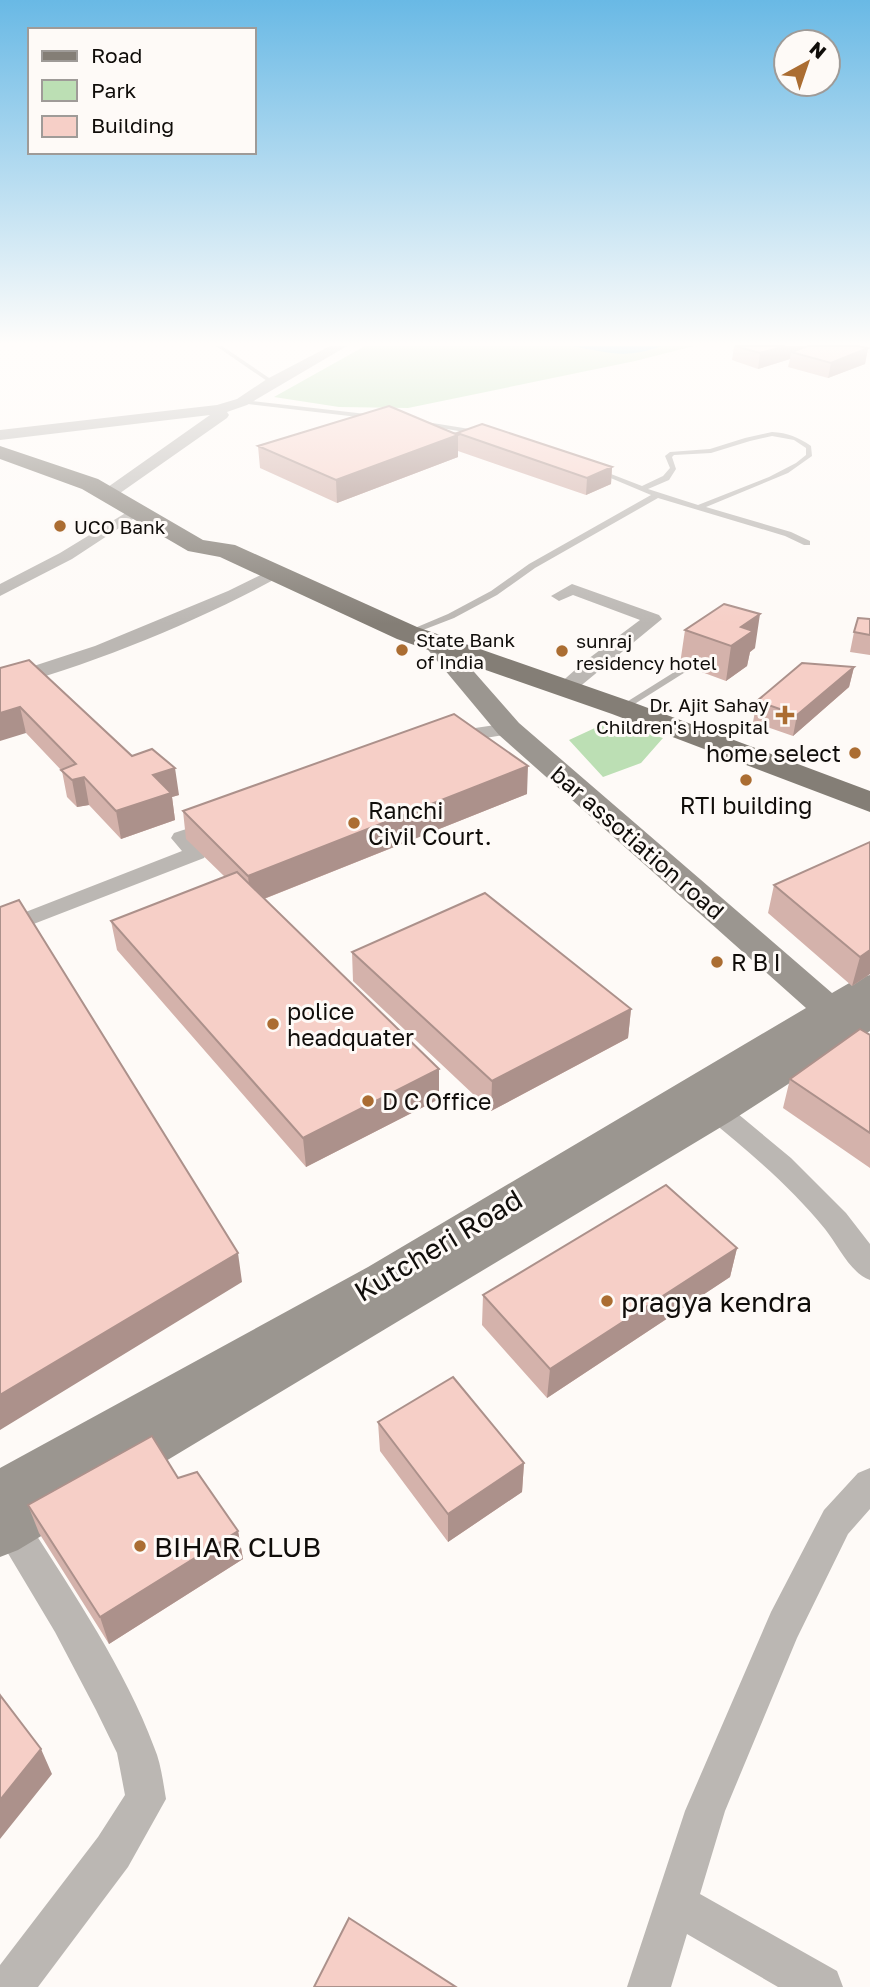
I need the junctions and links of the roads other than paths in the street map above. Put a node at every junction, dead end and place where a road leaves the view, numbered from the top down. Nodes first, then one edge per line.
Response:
1 (50, 439) edge
2 (184, 439) edge
3 (743, 439) edge
4 (795, 439) edge
5 (3, 447) edge
6 (587, 467) edge
7 (115, 489) junction
8 (642, 489) junction
9 (657, 495) junction
10 (698, 508) junction
11 (137, 510) junction
12 (807, 543) dead end
13 (226, 550) junction
14 (273, 574) junction
15 (0, 591) edge
16 (558, 596) dead end
17 (407, 633) junction
18 (437, 645) junction
19 (684, 669) dead end
20 (0, 683) edge
21 (565, 690) junction
22 (622, 708) junction
23 (509, 729) junction
24 (428, 746) edge
25 (870, 802) edge
26 (234, 818) edge
27 (0, 930) edge
28 (870, 986) edge
29 (856, 1020) edge
30 (717, 1111) junction
31 (870, 1268) edge
32 (870, 1485) edge
33 (4, 1518) edge
34 (676, 1904) junction
35 (11, 1987) edge
36 (649, 1987) edge
37 (821, 1987) edge

1 - 5 street
2 - 7 street
3 - 8 lane
4 - 10 lane
5 - 7 main road
6 - 8 lane
7 - 11 main road
7 - 13 main road
8 - 9 lane
9 - 10 lane
9 - 17 lane
10 - 12 lane
11 - 13 main road
11 - 15 street
13 - 14 main road
14 - 17 main road
14 - 20 street
16 - 21 street
17 - 18 main road
18 - 21 main road
18 - 23 main road, bar assotiation road
19 - 22 lane
21 - 22 main road
22 - 25 main road
23 - 24 street
23 - 29 main road, bar assotiation road
26 - 27 street
28 - 29 main road, Kutcheri Road
29 - 30 main road
29 - 33 main road, Kutcheri Road
30 - 31 street
30 - 33 main road
32 - 34 street
33 - 35 street
34 - 36 street
34 - 37 street

